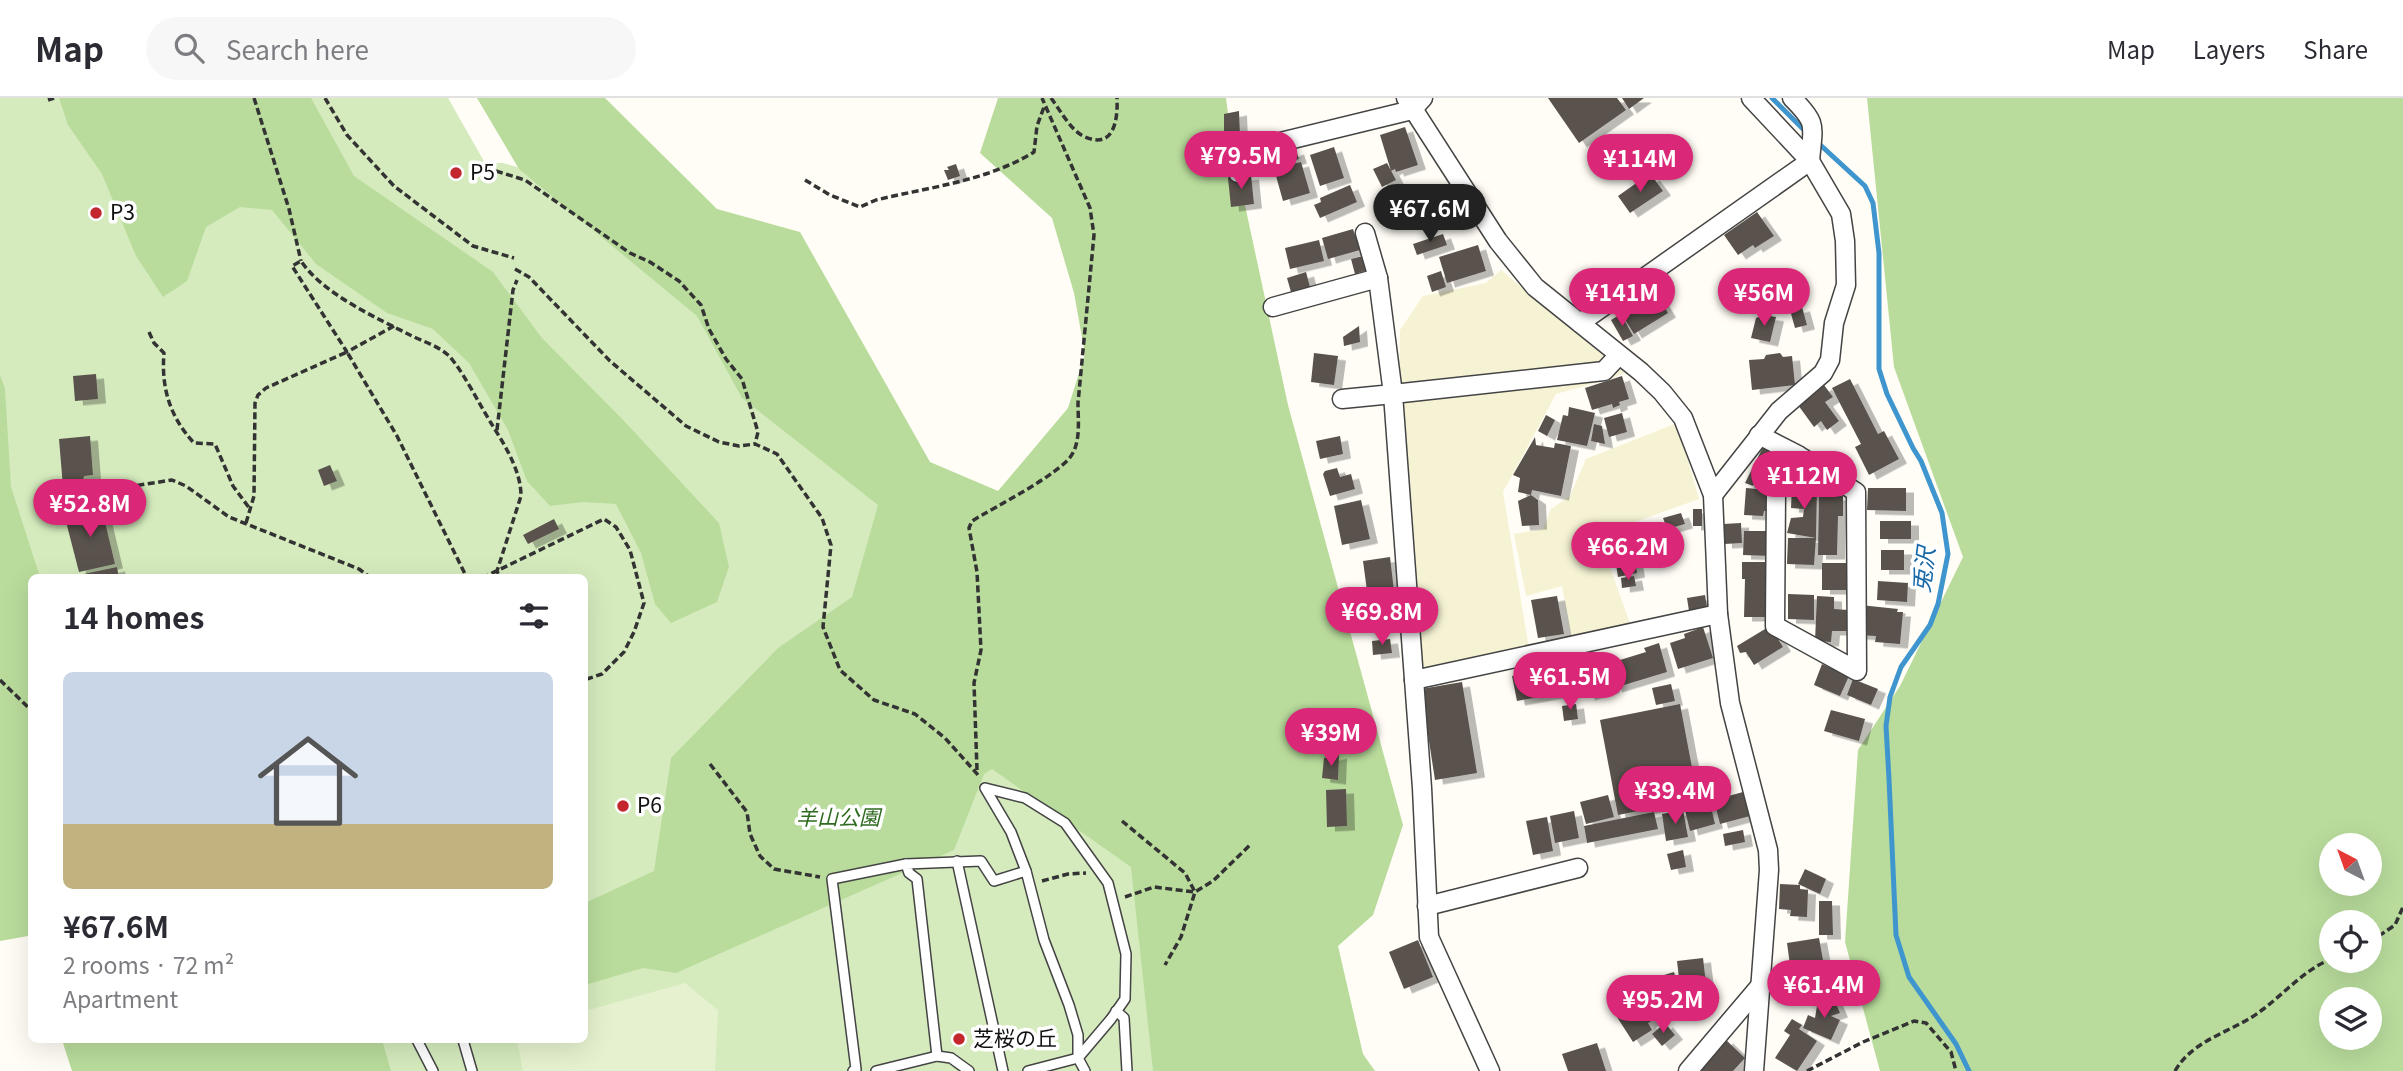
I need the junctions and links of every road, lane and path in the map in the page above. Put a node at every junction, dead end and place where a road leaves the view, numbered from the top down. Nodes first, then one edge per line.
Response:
1 (54, 98) edge
2 (254, 98) edge
3 (326, 98) edge
4 (1042, 98) edge
5 (1051, 98) edge
6 (1117, 98) edge
7 (1751, 98) edge
8 (1792, 98) edge
9 (48, 100) dead end
10 (1414, 102) edge
11 (1045, 105) junction
12 (1811, 161) junction
13 (496, 171) dead end
14 (1238, 173) dead end
15 (805, 180) dead end
16 (1364, 233) dead end
17 (514, 258) dead end
18 (301, 261) junction
19 (515, 268) dead end
20 (1378, 278) junction
21 (517, 280) dead end
22 (1273, 307) dead end
23 (1580, 323) junction
24 (394, 326) junction
25 (149, 332) dead end
26 (347, 352) junction
27 (1619, 355) junction
28 (1393, 394) junction
29 (1342, 399) dead end
30 (496, 432) junction
31 (1759, 435) junction
32 (755, 444) junction
33 (1798, 455) junction
34 (127, 487) dead end
35 (1713, 495) junction
36 (250, 509) junction
37 (246, 523) junction
38 (497, 570) junction
39 (366, 574) edge
40 (465, 574) edge
41 (490, 574) edge
42 (498, 574) edge
43 (1718, 614) junction
44 (588, 679) edge
45 (0, 680) edge
46 (1414, 681) junction
47 (28, 707) edge
48 (710, 764) dead end
49 (977, 772) junction
50 (985, 788) junction
51 (1122, 821) dead end
52 (1250, 845) dead end
53 (957, 862) junction
54 (906, 864) junction
55 (1578, 868) dead end
56 (1026, 871) junction
57 (1102, 873) junction
58 (832, 879) junction
59 (1030, 885) junction
60 (1195, 892) junction
61 (1113, 901) junction
62 (1427, 906) junction
63 (2403, 907) edge
64 (2382, 934) edge
65 (2319, 963) edge
66 (1165, 965) dead end
67 (1760, 986) junction
68 (1116, 1012) junction
69 (419, 1043) edge
70 (464, 1043) edge
71 (937, 1056) junction
72 (951, 1058) junction
73 (1078, 1058) junction
74 (855, 1070) edge
75 (433, 1071) edge
76 (472, 1071) edge
77 (875, 1071) edge
78 (951, 1071) edge
79 (969, 1071) edge
80 (1003, 1071) edge
81 (1028, 1071) edge
82 (1084, 1071) edge
83 (1127, 1071) edge
84 (1490, 1071) edge
85 (1688, 1071) edge
86 (1755, 1071) edge
87 (1807, 1071) edge
88 (1956, 1071) edge
89 (2175, 1071) edge

1 - 9 path
2 - 18 path
3 - 17 path
4 - 11 path
5 - 6 path
7 - 12 street
8 - 12 street
10 - 14 street
10 - 23 street
11 - 15 path
11 - 49 path
12 - 23 street
12 - 31 street
13 - 32 path
16 - 20 street
18 - 24 path
18 - 26 path
19 - 32 path
20 - 22 street
20 - 28 street
21 - 30 path
23 - 27 street
24 - 26 path
24 - 30 path
25 - 36 path
26 - 36 path
26 - 40 path
27 - 28 street
27 - 35 street
28 - 29 street
28 - 46 street
30 - 38 path
31 - 33 street
31 - 35 street
32 - 49 path
33 - 33 street
34 - 37 path
35 - 43 street
36 - 37 path
37 - 39 path
38 - 41 path
38 - 42 path
38 - 44 path
43 - 46 street
43 - 67 street
45 - 47 path
46 - 62 street
48 - 58 path
49 - 50 path
50 - 56 lane
50 - 57 lane
51 - 60 path
52 - 60 path
53 - 54 lane
53 - 56 lane
53 - 80 lane
54 - 58 lane
54 - 71 lane
55 - 62 street
56 - 59 lane
57 - 59 path
57 - 61 lane
58 - 74 lane
59 - 73 lane
60 - 61 path
60 - 66 path
61 - 68 lane
62 - 84 street
63 - 64 path
65 - 89 path
67 - 85 street
67 - 86 street
68 - 73 lane
68 - 83 lane
69 - 75 lane
70 - 76 lane
71 - 72 lane
71 - 77 lane
72 - 78 lane
72 - 79 lane
73 - 81 lane
73 - 82 lane
74 - 77 lane
87 - 88 path

